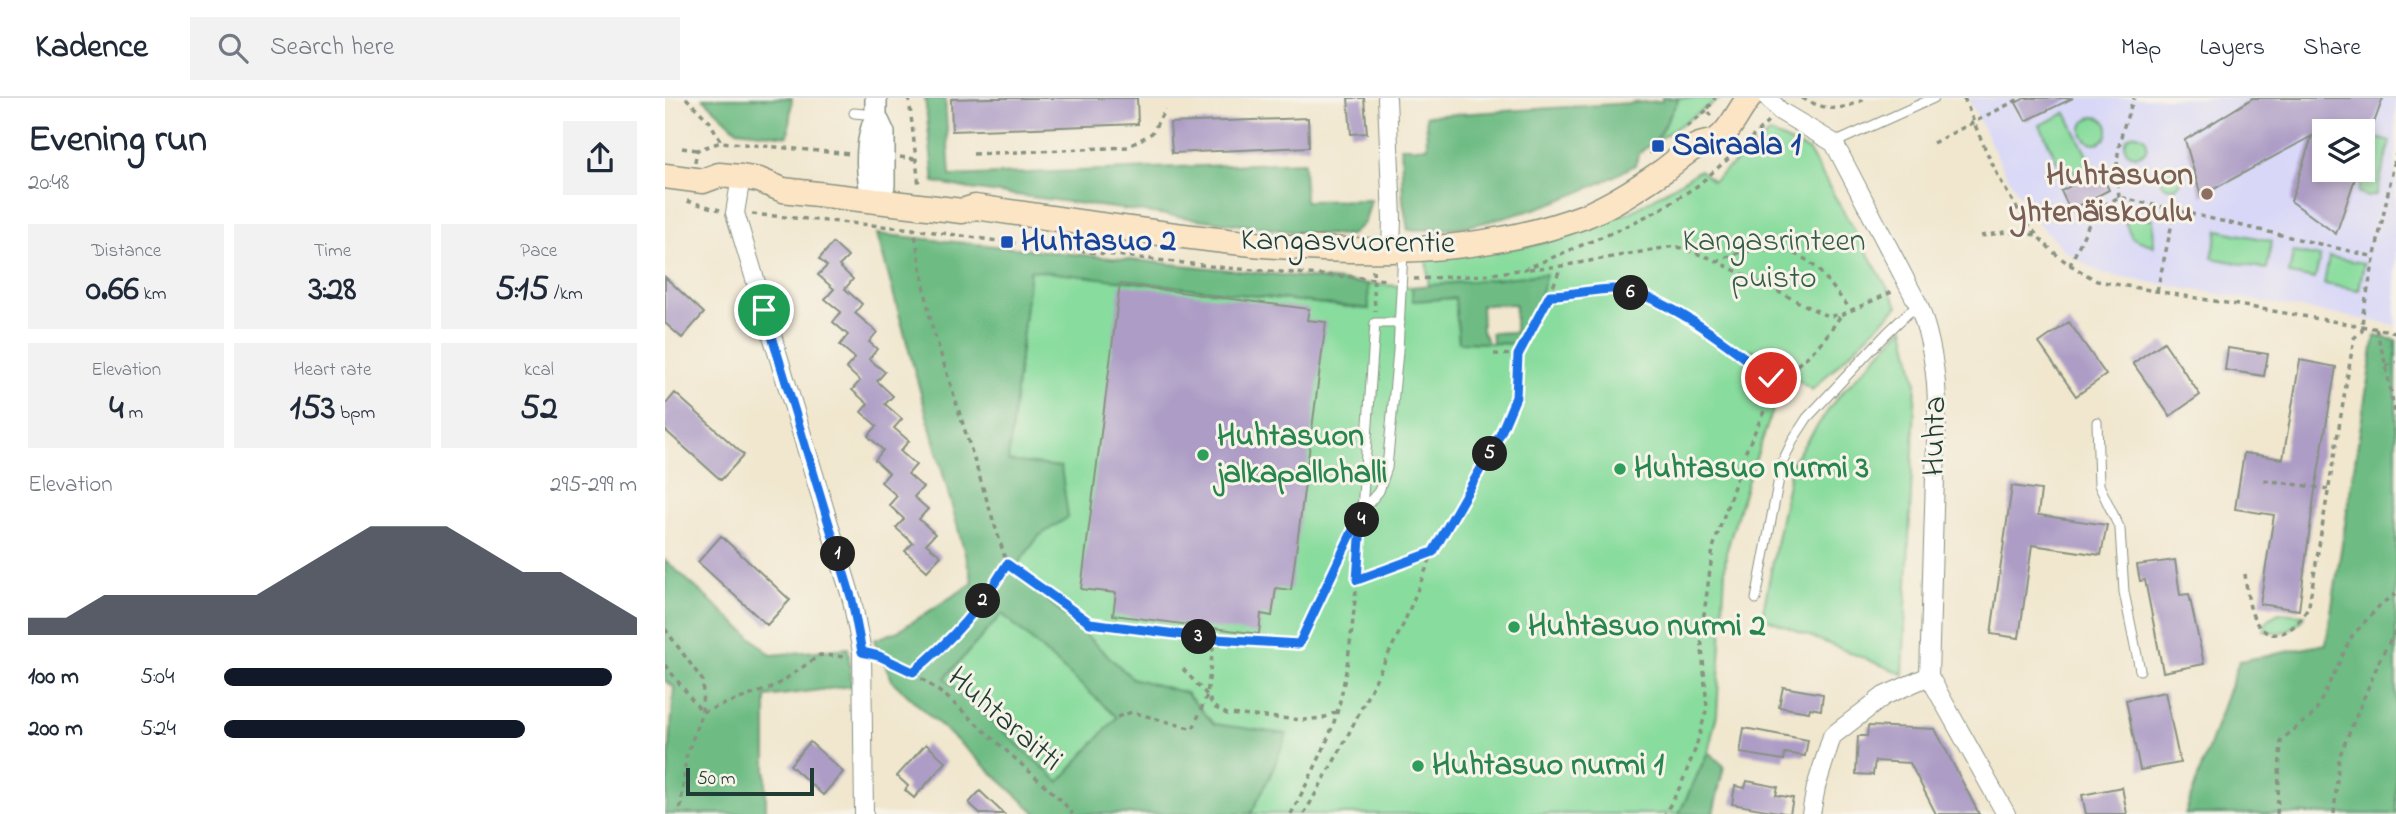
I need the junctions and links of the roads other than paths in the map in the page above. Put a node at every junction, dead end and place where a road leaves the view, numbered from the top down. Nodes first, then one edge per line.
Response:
1 (1387, 98) edge
2 (1767, 98) edge
3 (1934, 98) edge
4 (1744, 103) edge
5 (876, 107) edge
6 (854, 113) dead end
7 (1835, 143) junction
8 (673, 154) edge
9 (665, 176) edge
10 (740, 177) junction
11 (875, 190) junction
12 (1397, 249) junction
13 (1919, 306) junction
14 (1399, 323) junction
15 (2097, 422) dead end
16 (1362, 511) junction
17 (1357, 580) road end
18 (1756, 599) dead end
19 (2140, 670) dead end
20 (1930, 676) junction
21 (864, 814) edge
22 (1811, 814) edge
23 (2006, 814) edge

1 - 12 street
2 - 7 street
3 - 7 lane
4 - 12 main road, Kangasvuorentie
5 - 6 lane
5 - 11 street
7 - 13 street, Huhta
8 - 10 main road, Kangasvuorentie
9 - 10 main road, Kangasvuorentie
10 - 11 main road, Kangasvuorentie
10 - 21 street
11 - 12 main road, Kangasvuorentie
12 - 14 lane
13 - 18 lane
13 - 20 street, Huhta
14 - 16 lane
14 - 16 lane
15 - 19 lane
16 - 17 lane
20 - 22 street
20 - 23 street

